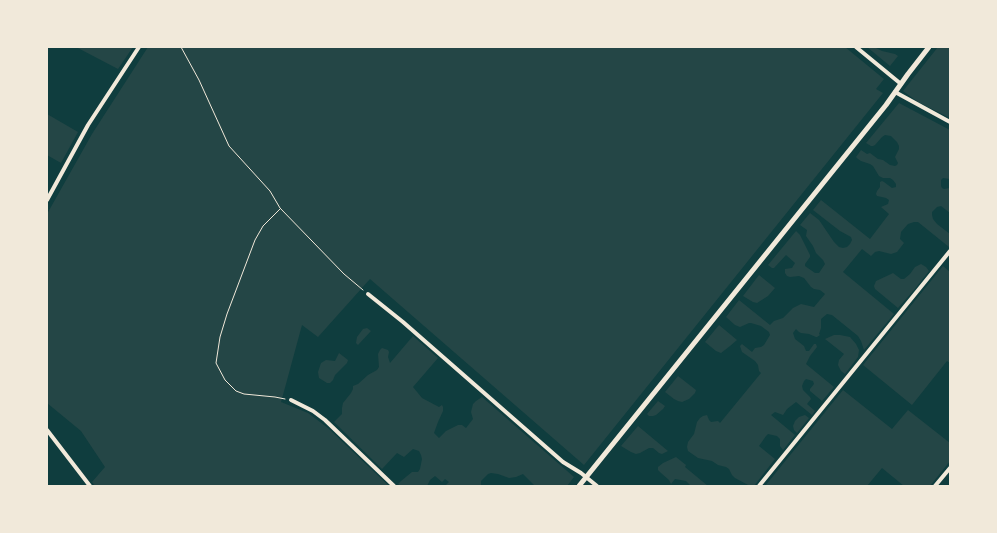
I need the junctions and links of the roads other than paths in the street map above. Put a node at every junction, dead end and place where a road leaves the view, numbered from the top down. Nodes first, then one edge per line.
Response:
1 (139, 47) edge
2 (856, 47) edge
3 (929, 47) edge
4 (901, 84) junction
5 (895, 92) junction
6 (950, 122) edge
7 (47, 200) edge
8 (950, 251) edge
9 (368, 294) road end
10 (291, 400) road end
11 (47, 430) edge
12 (950, 468) edge
13 (586, 477) junction
14 (89, 484) edge
15 (82, 486) edge
16 (394, 486) edge
17 (578, 486) edge
18 (597, 486) edge
19 (759, 486) edge
20 (935, 486) edge

1 - 7 street
2 - 4 street
3 - 4 street
4 - 5 street
5 - 6 street
5 - 13 street
8 - 19 street
9 - 13 street
10 - 16 street
11 - 14 street
12 - 20 street
13 - 17 street
13 - 18 street
14 - 15 street

